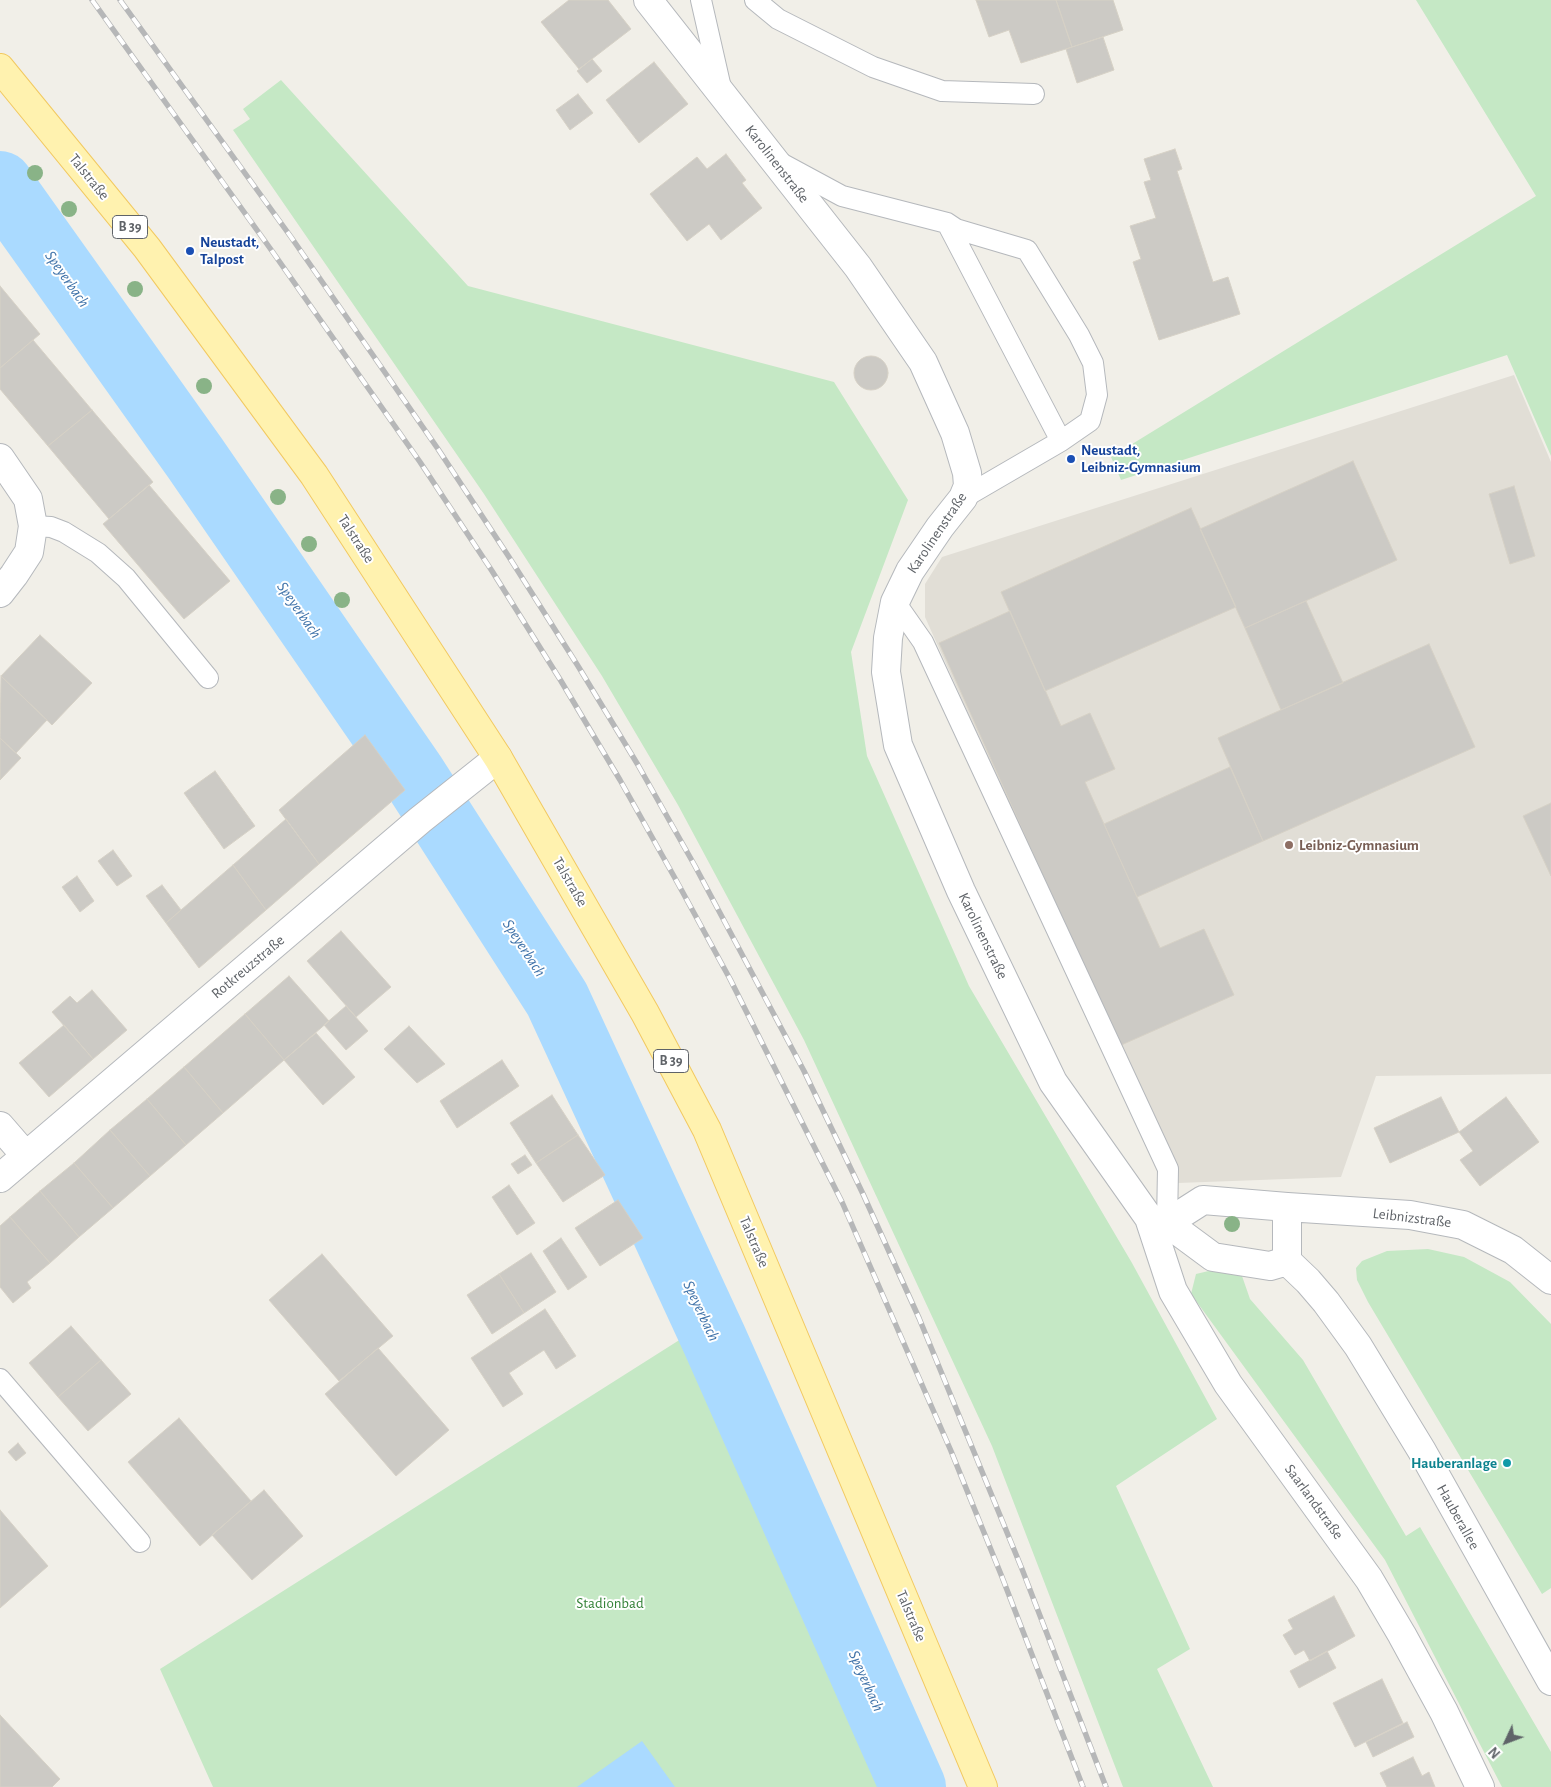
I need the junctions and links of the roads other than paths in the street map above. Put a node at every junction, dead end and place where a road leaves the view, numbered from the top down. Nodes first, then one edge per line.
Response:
1 (648, 0) edge
2 (701, 0) edge
3 (755, 0) edge
4 (0, 68) edge
5 (722, 94) junction
6 (1034, 94) dead end
7 (773, 159) junction
8 (947, 223) junction
9 (1061, 441) junction
10 (0, 458) edge
11 (963, 498) junction
12 (33, 526) junction
13 (0, 593) edge
14 (896, 602) junction
15 (208, 678) dead end
16 (498, 758) junction
17 (0, 1126) edge
18 (26, 1156) junction
19 (0, 1178) edge
20 (1287, 1207) junction
21 (1158, 1221) junction
22 (1287, 1261) junction
23 (1551, 1280) edge
24 (0, 1379) edge
25 (140, 1542) dead end
26 (1551, 1681) edge
27 (983, 1787) edge
28 (1480, 1787) edge

1 - 5 street, Karolinenstraße
2 - 5 lane
3 - 6 lane
4 - 16 main road, Talstraße / B 39
5 - 7 street, Karolinenstraße
7 - 8 lane
7 - 11 street, Karolinenstraße
8 - 9 lane
8 - 9 lane
9 - 11 lane
10 - 12 street
11 - 14 street, Karolinenstraße
12 - 13 street
12 - 15 lane
14 - 21 lane
14 - 21 street, Karolinenstraße
16 - 18 street, Rotkreuzstraße
16 - 27 main road, Talstraße / B 39
17 - 18 street
18 - 19 street, Rotkreuzstraße
20 - 21 street, Leibnizstraße
20 - 22 street
20 - 23 street, Leibnizstraße
21 - 22 street
21 - 28 street, Saarlandstraße
22 - 26 street, Hauberallee
24 - 25 lane

